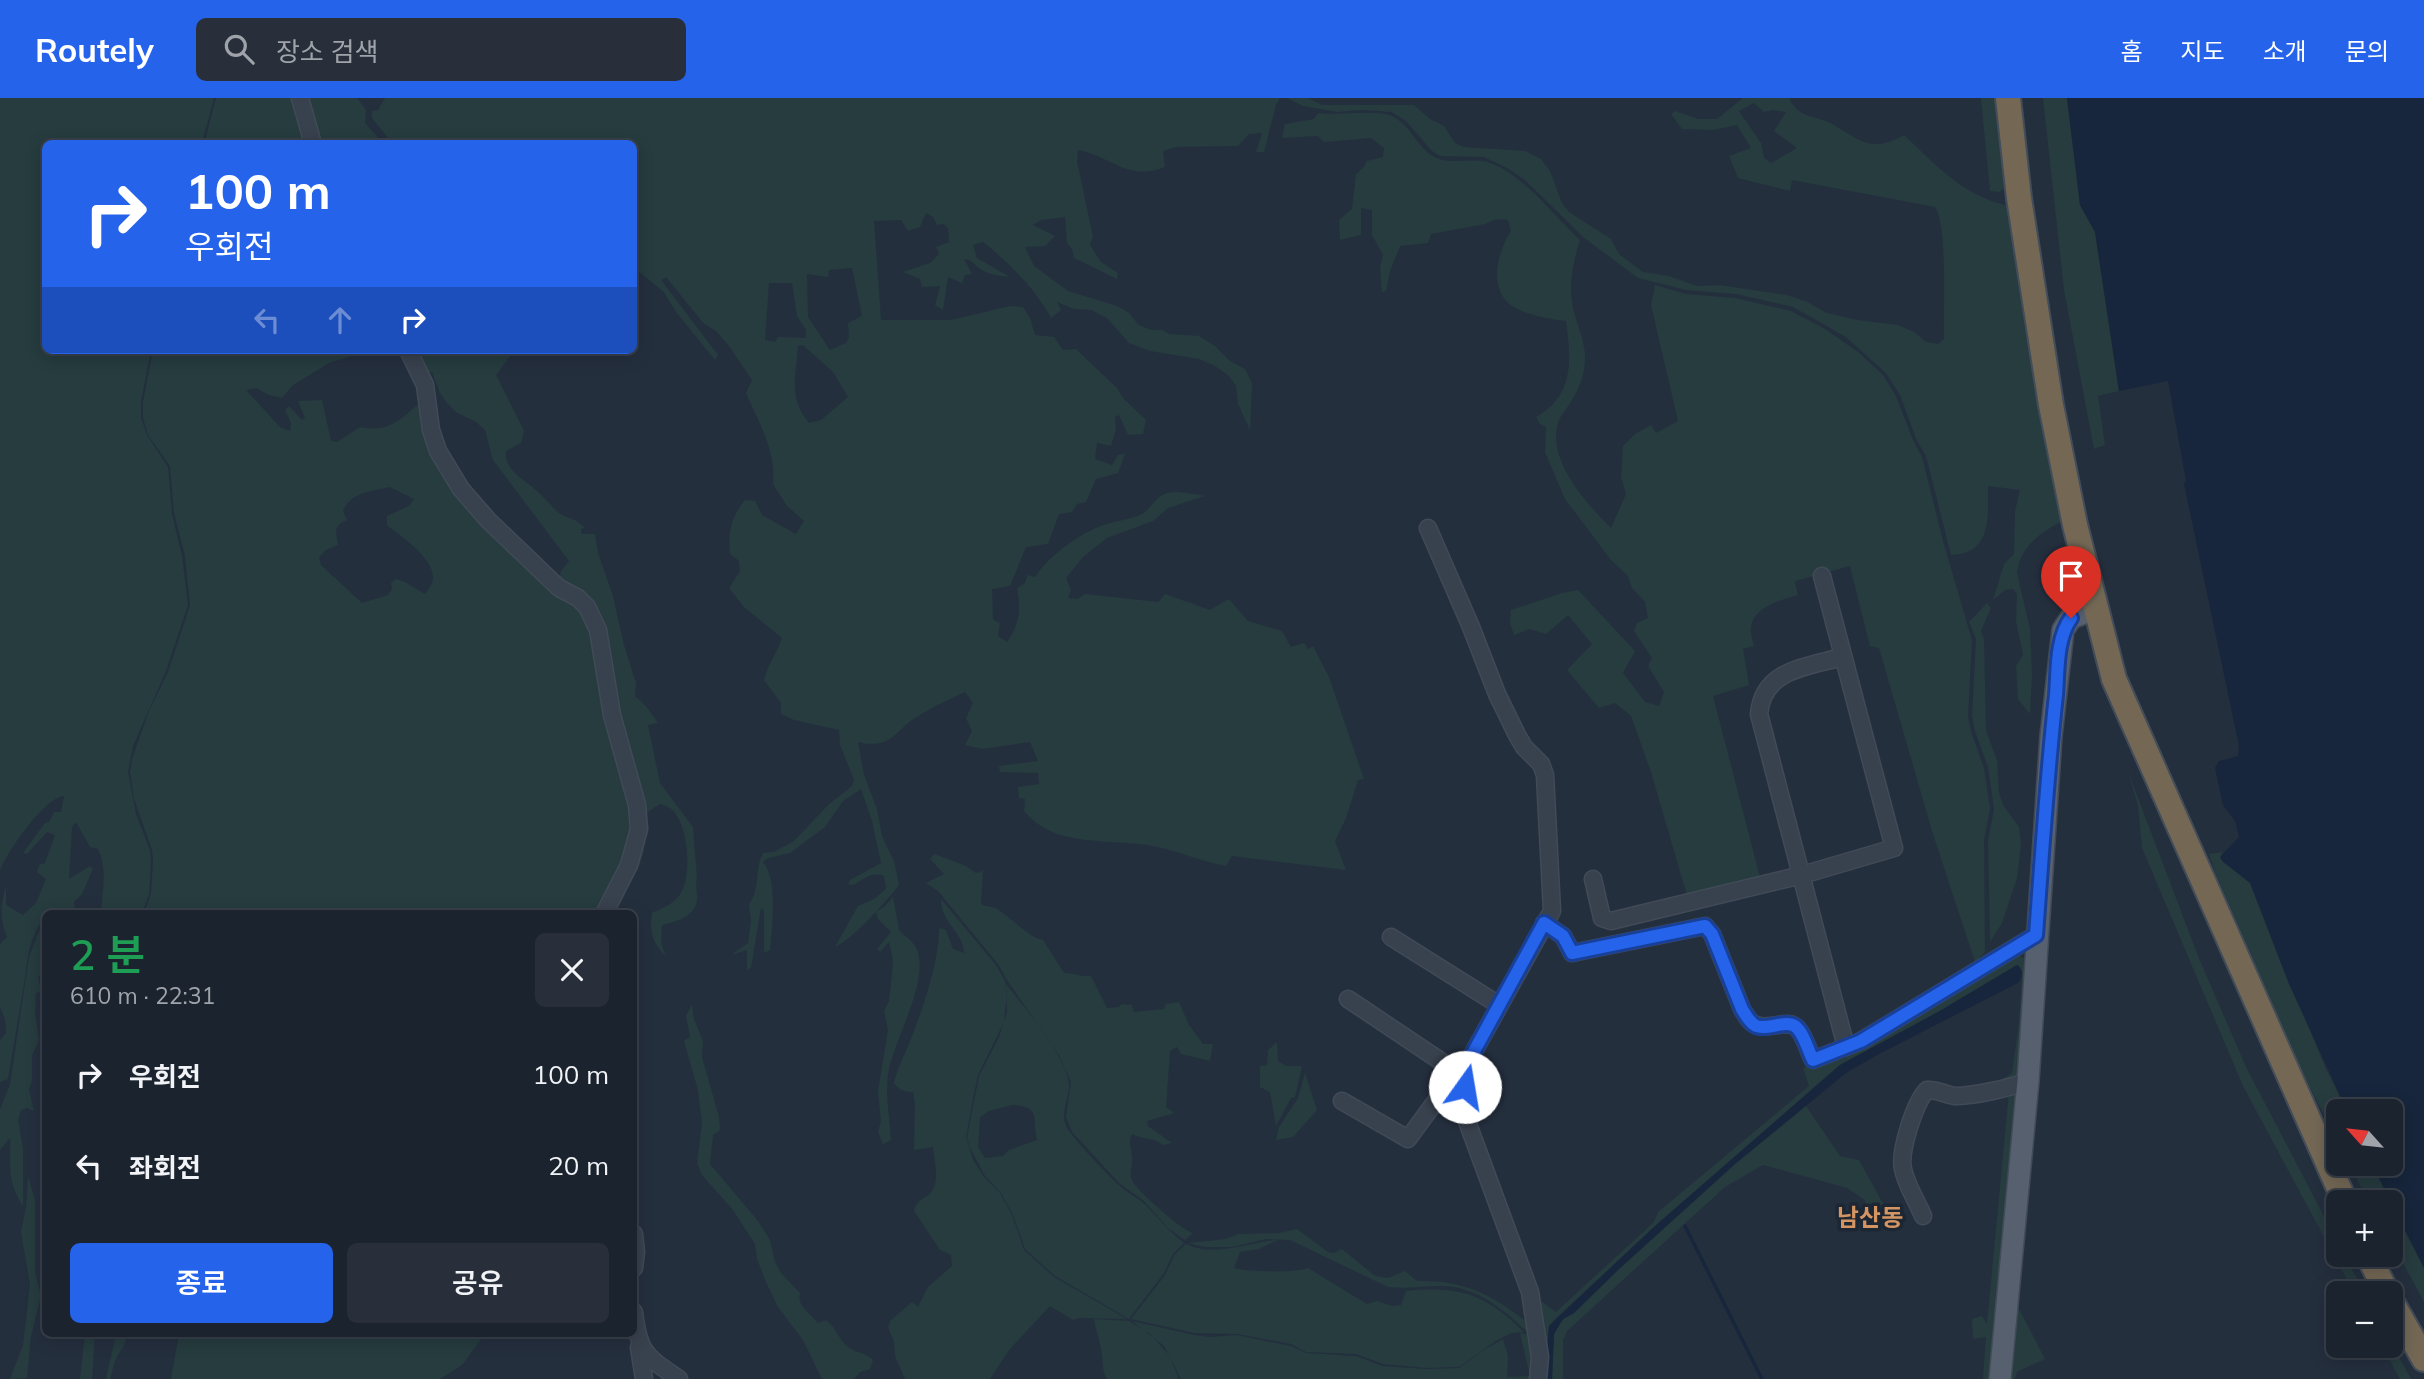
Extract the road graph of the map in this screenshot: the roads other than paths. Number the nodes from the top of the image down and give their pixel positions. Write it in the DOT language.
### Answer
graph roads {
  1 [pos="300,98"];
  2 [pos="2008,98"];
  3 [pos="312,140"];
  4 [pos="410,354"];
  5 [pos="1428,528"];
  6 [pos="1822,576"];
  7 [pos="2095,609"];
  8 [pos="1842,657"];
  9 [pos="1802,875"];
  10 [pos="1593,879"];
  11 [pos="606,910"];
  12 [pos="1544,923"];
  13 [pos="2036,935"];
  14 [pos="1391,937"];
  15 [pos="1348,999"];
  16 [pos="1499,1005"];
  17 [pos="1846,1047"];
  18 [pos="1462,1072"];
  19 [pos="2028,1081"];
  20 [pos="1342,1101"];
  21 [pos="2339,1190"];
  22 [pos="1923,1216"];
  23 [pos="2403,1322"];
  24 [pos="637,1330"];
  25 [pos="639,1342"];
  26 [pos="2424,1359"];
  27 [pos="644,1379"];
  28 [pos="679,1379"];
  29 [pos="1538,1379"];
  30 [pos="2000,1379"];
  1 -- 3 [label="street"];
  2 -- 7 [label="highway"];
  4 -- 11 [label="street"];
  5 -- 12 [label="street"];
  6 -- 8 [label="street"];
  7 -- 13 [label="main road"];
  7 -- 21 [label="highway"];
  8 -- 9 [label="street"];
  8 -- 9 [label="street"];
  9 -- 10 [label="street"];
  9 -- 17 [label="street"];
  12 -- 16 [label="street"];
  12 -- 17 [label="street"];
  13 -- 17 [label="street"];
  13 -- 19 [label="main road"];
  14 -- 16 [label="street"];
  15 -- 18 [label="street"];
  16 -- 18 [label="street"];
  18 -- 20 [label="street"];
  18 -- 29 [label="street"];
  19 -- 22 [label="street"];
  19 -- 30 [label="main road"];
  23 -- 26 [label="highway"];
  24 -- 25 [label="street"];
  25 -- 27 [label="street"];
  25 -- 28 [label="street"];
}
